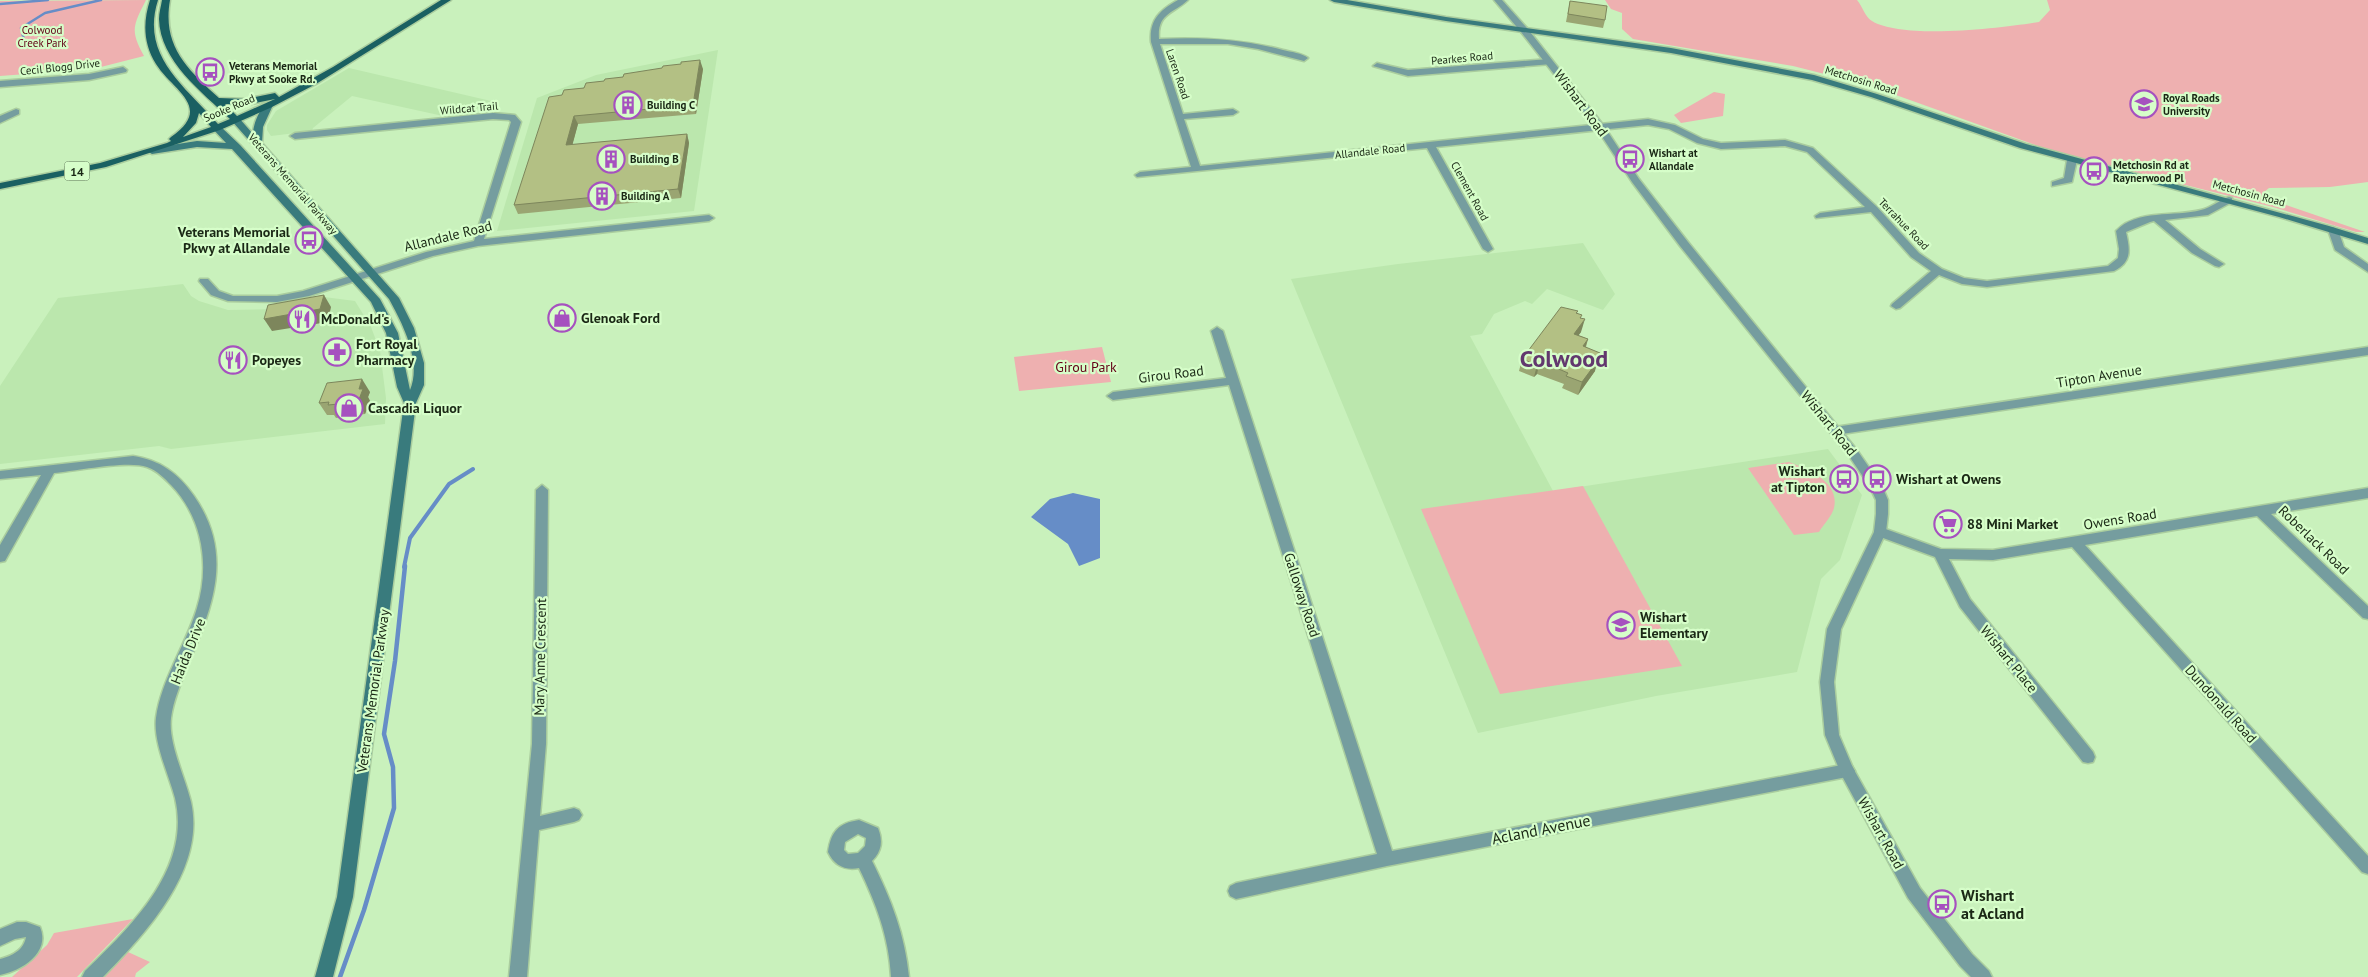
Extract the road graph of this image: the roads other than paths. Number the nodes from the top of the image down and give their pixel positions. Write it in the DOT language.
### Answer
graph roads {
  1 [pos="154,0"];
  2 [pos="166,0"];
  3 [pos="447,0"];
  4 [pos="1184,0"];
  5 [pos="1334,0"];
  6 [pos="1498,0"];
  7 [pos="1524,30"];
  8 [pos="1155,42"];
  9 [pos="1304,58"];
  10 [pos="1549,62"];
  11 [pos="1377,66"];
  12 [pos="123,70"];
  13 [pos="0,84"];
  14 [pos="296,90"];
  15 [pos="193,101"];
  16 [pos="218,101"];
  17 [pos="269,105"];
  18 [pos="16,112"];
  19 [pos="1233,112"];
  20 [pos="1180,117"];
  21 [pos="0,120"];
  22 [pos="236,120"];
  23 [pos="217,128"];
  24 [pos="1601,128"];
  25 [pos="296,136"];
  26 [pos="258,142"];
  27 [pos="1430,145"];
  28 [pos="237,147"];
  29 [pos="152,152"];
  30 [pos="2072,160"];
  31 [pos="1196,169"];
  32 [pos="1140,174"];
  33 [pos="2055,184"];
  34 [pos="1,187"];
  35 [pos="2228,200"];
  36 [pos="1873,209"];
  37 [pos="1820,216"];
  38 [pos="709,218"];
  39 [pos="2156,218"];
  40 [pos="2333,230"];
  41 [pos="2368,241"];
  42 [pos="478,243"];
  43 [pos="1488,249"];
  44 [pos="2219,264"];
  45 [pos="2368,269"];
  46 [pos="372,272"];
  47 [pos="1938,272"];
  48 [pos="356,278"];
  49 [pos="204,281"];
  50 [pos="1896,306"];
  51 [pos="1217,331"];
  52 [pos="2368,351"];
  53 [pos="1233,381"];
  54 [pos="1113,396"];
  55 [pos="410,403"];
  56 [pos="1835,431"];
  57 [pos="50,469"];
  58 [pos="0,476"];
  59 [pos="542,490"];
  60 [pos="2368,494"];
  61 [pos="2260,511"];
  62 [pos="1880,532"];
  63 [pos="2074,542"];
  64 [pos="1940,554"];
  65 [pos="0,557"];
  66 [pos="2368,614"];
  67 [pos="2088,757"];
  68 [pos="1847,771"];
  69 [pos="574,815"];
  70 [pos="532,825"];
  71 [pos="863,859"];
  72 [pos="1387,859"];
  73 [pos="2368,867"];
  74 [pos="1236,891"];
  75 [pos="0,938"];
  76 [pos="1,968"];
  77 [pos="91,977"];
  78 [pos="324,977"];
  79 [pos="518,977"];
  80 [pos="900,977"];
  81 [pos="1983,977"];
  1 -- 15 [label="main road, Veterans Memorial Parkway"];
  2 -- 16 [label="main road, Veterans Memorial Parkway"];
  3 -- 14 [label="main road, Sooke Road"];
  4 -- 8 [label="street, Laren Road"];
  5 -- 7 [label="main road, Metchosin Road"];
  6 -- 7 [label="street, Wishart Road"];
  7 -- 10 [label="street, Wishart Road"];
  7 -- 30 [label="main road, Metchosin Road"];
  8 -- 9 [label="street"];
  8 -- 20 [label="street, Laren Road"];
  10 -- 11 [label="street, Pearkes Road"];
  10 -- 24 [label="street, Wishart Road"];
  12 -- 13 [label="street, Cecil Blogg Drive"];
  14 -- 16 [label="main road"];
  14 -- 17 [label="main road, Sooke Road"];
  15 -- 23 [label="main road, Veterans Memorial Parkway"];
  15 -- 29 [label="main road"];
  16 -- 22 [label="main road, Veterans Memorial Parkway"];
  17 -- 22 [label="main road, Sooke Road"];
  17 -- 26 [label="main road"];
  18 -- 21 [label="street"];
  19 -- 20 [label="street"];
  20 -- 31 [label="street, Laren Road"];
  22 -- 23 [label="main road, Sooke Road"];
  22 -- 26 [label="main road, Veterans Memorial Parkway"];
  23 -- 28 [label="main road, Veterans Memorial Parkway"];
  23 -- 29 [label="main road, Sooke Road / 14"];
  24 -- 27 [label="street, Allandale Road"];
  24 -- 36 [label="street, Terrahue Road"];
  24 -- 56 [label="street, Wishart Road"];
  25 -- 42 [label="street, Wildcat Trail"];
  26 -- 46 [label="main road, Veterans Memorial Parkway"];
  27 -- 31 [label="street, Allandale Road"];
  27 -- 43 [label="street, Clement Road"];
  28 -- 29 [label="main road"];
  28 -- 48 [label="main road, Veterans Memorial Parkway"];
  29 -- 34 [label="main road, Sooke Road / 14"];
  30 -- 33 [label="street"];
  30 -- 35 [label="main road, Metchosin Road"];
  31 -- 32 [label="street, Allandale Road"];
  35 -- 39 [label="street, Terrahue Road"];
  35 -- 40 [label="main road, Metchosin Road"];
  36 -- 37 [label="street"];
  36 -- 47 [label="street, Terrahue Road"];
  38 -- 42 [label="street, Allandale Road"];
  39 -- 44 [label="street"];
  39 -- 47 [label="street, Terrahue Road"];
  40 -- 41 [label="main road, Metchosin Road"];
  40 -- 45 [label="street"];
  42 -- 46 [label="street, Allandale Road"];
  46 -- 48 [label="street, Allandale Road"];
  46 -- 55 [label="main road, Veterans Memorial Parkway"];
  47 -- 50 [label="street"];
  48 -- 49 [label="street, Allandale Road"];
  48 -- 55 [label="main road, Veterans Memorial Parkway"];
  51 -- 53 [label="street, Galloway Road"];
  52 -- 56 [label="street, Tipton Avenue"];
  53 -- 54 [label="street, Girou Road"];
  53 -- 72 [label="street, Galloway Road"];
  55 -- 78 [label="main road, Veterans Memorial Parkway"];
  56 -- 62 [label="street, Wishart Road"];
  57 -- 58 [label="street, Haida Drive"];
  57 -- 65 [label="street"];
  57 -- 77 [label="street, Haida Drive"];
  59 -- 70 [label="street, Mary Anne Crescent"];
  60 -- 61 [label="street, Owens Road"];
  61 -- 63 [label="street, Owens Road"];
  61 -- 66 [label="street, Roberlack Road"];
  62 -- 64 [label="street, Owens Road"];
  62 -- 68 [label="street, Wishart Road"];
  63 -- 64 [label="street, Owens Road"];
  63 -- 73 [label="street, Dundonald Road"];
  64 -- 67 [label="street, Wishart Place"];
  68 -- 72 [label="street, Acland Avenue"];
  68 -- 81 [label="street, Wishart Road"];
  69 -- 70 [label="street"];
  70 -- 79 [label="street, Mary Anne Crescent"];
  71 -- 80 [label="street"];
  72 -- 74 [label="street, Acland Avenue"];
  75 -- 76 [label="street"];
}
